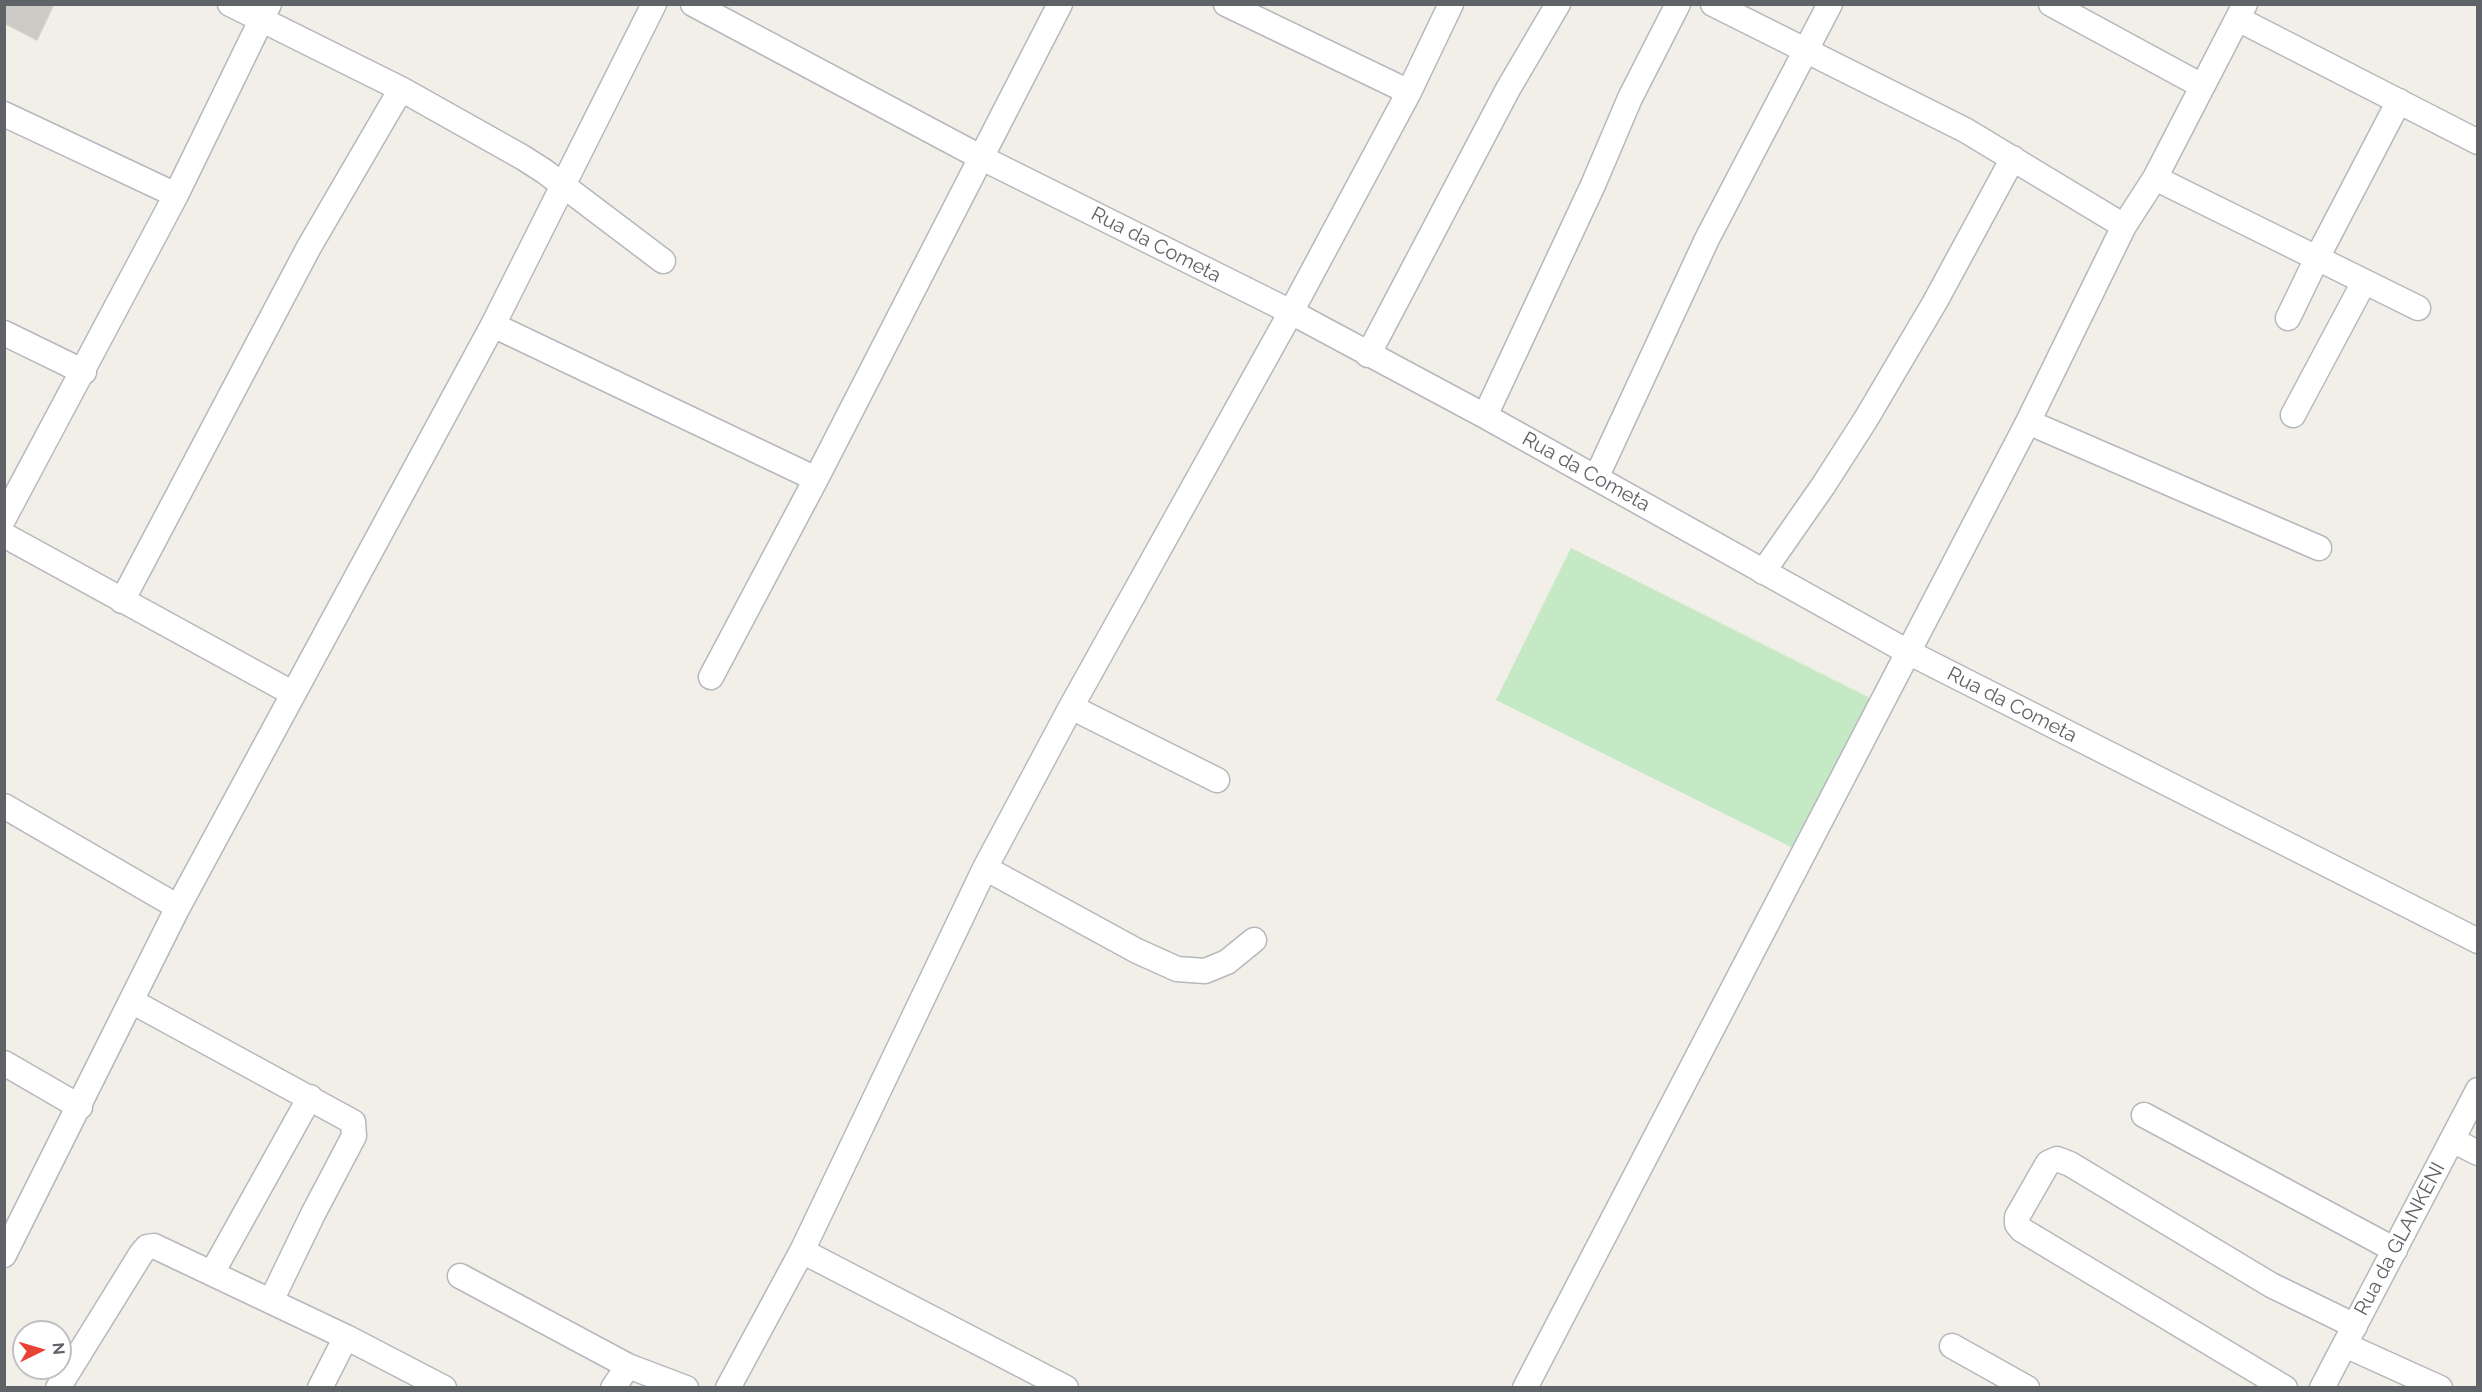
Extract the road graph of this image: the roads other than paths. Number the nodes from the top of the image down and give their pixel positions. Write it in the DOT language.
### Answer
graph roads {
  1 [pos="230,4"];
  2 [pos="654,4"];
  3 [pos="693,4"];
  4 [pos="1060,4"];
  5 [pos="1226,4"];
  6 [pos="1451,4"];
  7 [pos="1558,4"];
  8 [pos="1677,4"];
  9 [pos="1713,4"];
  10 [pos="1830,4"];
  11 [pos="2051,4"];
  12 [pos="2241,12"];
  13 [pos="265,13"];
  14 [pos="1806,50"];
  15 [pos="2202,86"];
  16 [pos="401,89"];
  17 [pos="1409,92"];
  18 [pos="2399,101"];
  19 [pos="4,114"];
  20 [pos="2478,142"];
  21 [pos="982,158"];
  22 [pos="2013,158"];
  23 [pos="2155,178"];
  24 [pos="563,186"];
  25 [pos="176,195"];
  26 [pos="2124,226"];
  27 [pos="2317,258"];
  28 [pos="663,261"];
  29 [pos="2364,282"];
  30 [pos="2418,308"];
  31 [pos="1291,312"];
  32 [pos="2288,318"];
  33 [pos="493,325"];
  34 [pos="4,333"];
  35 [pos="1368,355"];
  36 [pos="84,372"];
  37 [pos="2293,415"];
  38 [pos="1485,416"];
  39 [pos="2028,422"];
  40 [pos="1596,477"];
  41 [pos="816,479"];
  42 [pos="4,518"];
  43 [pos="4,535"];
  44 [pos="2319,548"];
  45 [pos="1763,572"];
  46 [pos="122,601"];
  47 [pos="1908,652"];
  48 [pos="711,677"];
  49 [pos="292,693"];
  50 [pos="1071,707"];
  51 [pos="1217,780"];
  52 [pos="4,806"];
  53 [pos="985,868"];
  54 [pos="178,908"];
  55 [pos="1254,940"];
  56 [pos="2478,941"];
  57 [pos="133,1002"];
  58 [pos="4,1063"];
  59 [pos="2478,1090"];
  60 [pos="310,1097"];
  61 [pos="80,1107"];
  62 [pos="2144,1115"];
  63 [pos="2452,1140"];
  64 [pos="2478,1153"];
  65 [pos="6,1247"];
  66 [pos="2395,1250"];
  67 [pos="802,1251"];
  68 [pos="212,1273"];
  69 [pos="460,1276"];
  70 [pos="271,1301"];
  71 [pos="2350,1336"];
  72 [pos="346,1337"];
  73 [pos="1952,1346"];
  74 [pos="628,1366"];
  75 [pos="58,1388"];
  76 [pos="320,1388"];
  77 [pos="444,1388"];
  78 [pos="613,1388"];
  79 [pos="686,1388"];
  80 [pos="728,1388"];
  81 [pos="1066,1388"];
  82 [pos="1525,1388"];
  83 [pos="2027,1388"];
  84 [pos="2285,1388"];
  85 [pos="2322,1388"];
  86 [pos="2440,1388"];
  1 -- 13 [label="street"];
  2 -- 24 [label="street"];
  3 -- 21 [label="street, Rua da Cometa"];
  4 -- 21 [label="street"];
  5 -- 17 [label="street"];
  6 -- 17 [label="street"];
  7 -- 35 [label="street"];
  8 -- 38 [label="street"];
  9 -- 14 [label="street"];
  10 -- 14 [label="street"];
  11 -- 15 [label="street"];
  12 -- 15 [label="street"];
  12 -- 18 [label="street"];
  13 -- 16 [label="street"];
  13 -- 25 [label="street"];
  14 -- 22 [label="street"];
  14 -- 40 [label="street"];
  15 -- 23 [label="street"];
  16 -- 24 [label="street"];
  16 -- 46 [label="street"];
  17 -- 31 [label="street"];
  18 -- 20 [label="street"];
  18 -- 27 [label="street"];
  19 -- 25 [label="street"];
  21 -- 31 [label="street, Rua da Cometa"];
  21 -- 41 [label="street"];
  22 -- 26 [label="street"];
  22 -- 45 [label="street"];
  23 -- 26 [label="street"];
  23 -- 27 [label="street"];
  24 -- 28 [label="street"];
  24 -- 33 [label="street"];
  25 -- 36 [label="street"];
  26 -- 39 [label="street"];
  27 -- 29 [label="street"];
  27 -- 32 [label="street"];
  29 -- 30 [label="street"];
  29 -- 37 [label="street"];
  31 -- 35 [label="street, Rua da Cometa"];
  31 -- 50 [label="street"];
  33 -- 41 [label="street"];
  33 -- 49 [label="street"];
  34 -- 36 [label="street"];
  35 -- 38 [label="street, Rua da Cometa"];
  36 -- 42 [label="street"];
  38 -- 40 [label="street, Rua da Cometa"];
  39 -- 44 [label="street"];
  39 -- 47 [label="street"];
  40 -- 45 [label="street, Rua da Cometa"];
  41 -- 48 [label="street"];
  43 -- 46 [label="street"];
  45 -- 47 [label="street, Rua da Cometa"];
  46 -- 49 [label="street"];
  47 -- 56 [label="street, Rua da Cometa"];
  47 -- 82 [label="street"];
  49 -- 54 [label="street"];
  50 -- 51 [label="street"];
  50 -- 53 [label="street"];
  52 -- 54 [label="street"];
  53 -- 55 [label="street"];
  53 -- 67 [label="street"];
  54 -- 57 [label="street"];
  57 -- 60 [label="street"];
  57 -- 61 [label="street"];
  58 -- 61 [label="street"];
  59 -- 63 [label="street, Rua da GLANKENI"];
  60 -- 68 [label="street"];
  60 -- 70 [label="street"];
  61 -- 65 [label="street"];
  62 -- 66 [label="street"];
  63 -- 64 [label="street"];
  63 -- 66 [label="street, Rua da GLANKENI"];
  66 -- 71 [label="street, Rua da GLANKENI"];
  67 -- 80 [label="street"];
  67 -- 81 [label="street"];
  68 -- 70 [label="street"];
  68 -- 75 [label="street"];
  69 -- 74 [label="street"];
  70 -- 72 [label="street"];
  71 -- 84 [label="street"];
  71 -- 85 [label="street, Rua da GLANKENI"];
  71 -- 86 [label="street"];
  72 -- 76 [label="street"];
  72 -- 77 [label="street"];
  73 -- 83 [label="street"];
  74 -- 78 [label="street"];
  74 -- 79 [label="street"];
}
